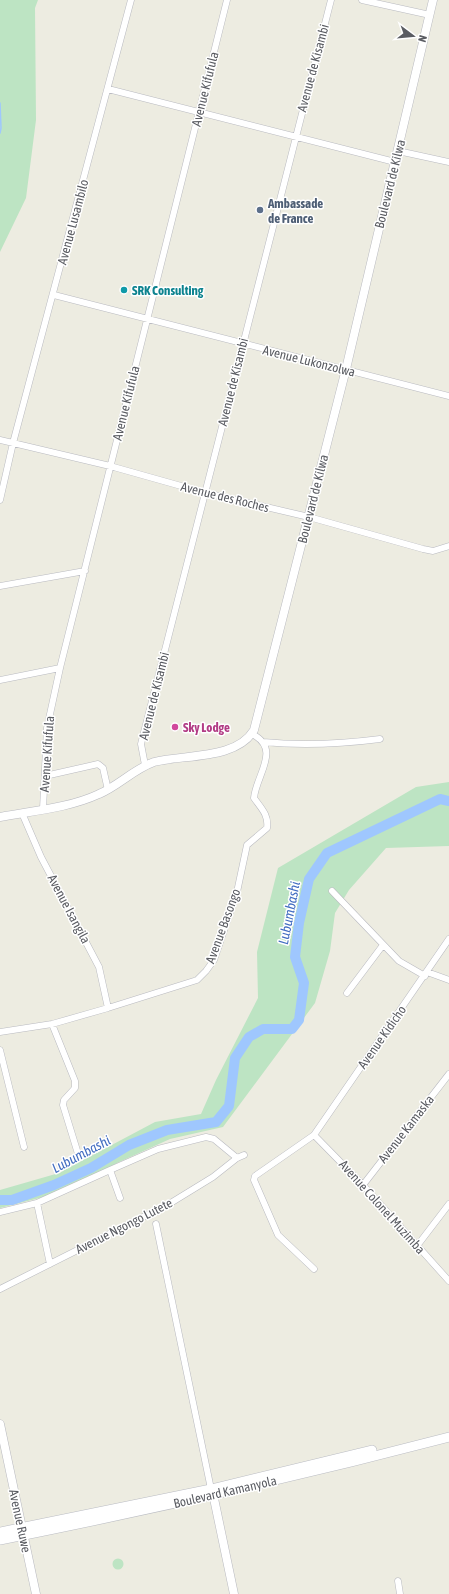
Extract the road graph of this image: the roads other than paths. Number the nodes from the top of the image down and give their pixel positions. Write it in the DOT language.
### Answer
graph roads {
  1 [pos="131,0"];
  2 [pos="227,0"];
  3 [pos="331,0"];
  4 [pos="362,0"];
  5 [pos="433,0"];
  6 [pos="430,15"];
  7 [pos="108,89"];
  8 [pos="199,113"];
  9 [pos="296,138"];
  10 [pos="398,151"];
  11 [pos="395,162"];
  12 [pos="449,162"];
  13 [pos="54,295"];
  14 [pos="147,320"];
  15 [pos="242,344"];
  16 [pos="346,369"];
  17 [pos="449,396"];
  18 [pos="0,440"];
  19 [pos="13,443"];
  20 [pos="110,466"];
  21 [pos="206,493"];
  22 [pos="0,500"];
  23 [pos="309,518"];
  24 [pos="449,546"];
  25 [pos="85,570"];
  26 [pos="0,586"];
  27 [pos="60,668"];
  28 [pos="0,680"];
  29 [pos="252,734"];
  30 [pos="380,740"];
  31 [pos="263,742"];
  32 [pos="145,765"];
  33 [pos="45,776"];
  34 [pos="108,790"];
  35 [pos="43,809"];
  36 [pos="22,813"];
  37 [pos="0,817"];
  38 [pos="332,891"];
  39 [pos="449,939"];
  40 [pos="382,944"];
  41 [pos="426,974"];
  42 [pos="449,980"];
  43 [pos="347,993"];
  44 [pos="108,1008"];
  45 [pos="52,1024"];
  46 [pos="0,1032"];
  47 [pos="0,1050"];
  48 [pos="449,1074"];
  49 [pos="314,1135"];
  50 [pos="24,1147"];
  51 [pos="244,1155"];
  52 [pos="79,1157"];
  53 [pos="237,1158"];
  54 [pos="110,1170"];
  55 [pos="363,1185"];
  56 [pos="120,1198"];
  57 [pos="37,1203"];
  58 [pos="449,1204"];
  59 [pos="0,1212"];
  60 [pos="156,1224"];
  61 [pos="417,1246"];
  62 [pos="50,1264"];
  63 [pos="314,1269"];
  64 [pos="449,1281"];
  65 [pos="0,1289"];
  66 [pos="0,1424"];
  67 [pos="449,1431"];
  68 [pos="449,1437"];
  69 [pos="321,1467"];
  70 [pos="212,1492"];
  71 [pos="0,1532"];
  72 [pos="22,1532"];
  73 [pos="0,1540"];
  74 [pos="398,1581"];
  75 [pos="36,1594"];
  76 [pos="234,1594"];
  77 [pos="400,1594"];
  1 -- 7 [label="street, Avenue Lusambilo"];
  2 -- 8 [label="street, Avenue Kifufula"];
  3 -- 9 [label="street, Avenue de Kisambi"];
  4 -- 6 [label="street"];
  5 -- 6 [label="street, Boulevard de Kilwa"];
  6 -- 10 [label="street, Boulevard de Kilwa"];
  7 -- 8 [label="street"];
  7 -- 13 [label="street, Avenue Lusambilo"];
  8 -- 9 [label="street"];
  8 -- 14 [label="street, Avenue Kifufula"];
  9 -- 11 [label="street"];
  9 -- 15 [label="street, Avenue de Kisambi"];
  10 -- 11 [label="street, Boulevard de Kilwa"];
  10 -- 12 [label="street"];
  11 -- 16 [label="street, Boulevard de Kilwa"];
  13 -- 14 [label="street, Avenue Lukonzolwa"];
  13 -- 19 [label="street, Avenue Lusambilo"];
  14 -- 15 [label="street, Avenue Lukonzolwa"];
  14 -- 20 [label="street, Avenue Kifufula"];
  15 -- 16 [label="street, Avenue Lukonzolwa"];
  15 -- 21 [label="street, Avenue de Kisambi"];
  16 -- 17 [label="street, Avenue Lukonzolwa"];
  16 -- 23 [label="street, Boulevard de Kilwa"];
  18 -- 19 [label="street, Avenue des Roches"];
  19 -- 20 [label="street, Avenue des Roches"];
  19 -- 22 [label="street, Avenue Lusambilo"];
  20 -- 21 [label="street, Avenue des Roches"];
  20 -- 25 [label="street, Avenue Kifufula"];
  21 -- 23 [label="street, Avenue des Roches"];
  21 -- 32 [label="street, Avenue de Kisambi"];
  23 -- 24 [label="street, Avenue des Roches"];
  23 -- 29 [label="street, Boulevard de Kilwa"];
  25 -- 26 [label="street"];
  25 -- 27 [label="street, Avenue Kifufula"];
  27 -- 28 [label="street"];
  27 -- 33 [label="street, Avenue Kifufula"];
  29 -- 31 [label="street"];
  29 -- 32 [label="street"];
  30 -- 31 [label="street"];
  31 -- 44 [label="street, Avenue Basongo"];
  32 -- 34 [label="street"];
  33 -- 34 [label="street"];
  33 -- 35 [label="street, Avenue Kifufula"];
  34 -- 35 [label="street"];
  35 -- 36 [label="street"];
  36 -- 37 [label="street"];
  36 -- 44 [label="street, Avenue Isangila"];
  38 -- 40 [label="street"];
  39 -- 41 [label="street, Avenue Kidicho"];
  40 -- 41 [label="street"];
  40 -- 43 [label="street"];
  41 -- 42 [label="street"];
  41 -- 49 [label="street, Avenue Kidicho"];
  44 -- 45 [label="street, Avenue Basongo"];
  45 -- 46 [label="street, Avenue Basongo"];
  45 -- 52 [label="street"];
  47 -- 50 [label="street"];
  48 -- 55 [label="street, Avenue Kamaska"];
  49 -- 55 [label="street, Avenue Colonel Muzimba"];
  49 -- 63 [label="street"];
  51 -- 53 [label="street, Avenue Ngongo Lutete"];
  53 -- 54 [label="street"];
  53 -- 62 [label="street, Avenue Ngongo Lutete"];
  54 -- 56 [label="street"];
  54 -- 57 [label="street"];
  55 -- 61 [label="street, Avenue Colonel Muzimba"];
  57 -- 59 [label="street"];
  57 -- 62 [label="street"];
  58 -- 61 [label="street"];
  60 -- 70 [label="street"];
  61 -- 64 [label="street, Avenue Colonel Muzimba"];
  62 -- 65 [label="street, Avenue Ngongo Lutete"];
  66 -- 72 [label="street, Avenue Ruwe"];
  67 -- 69 [label="main road, Boulevard Kamanyola"];
  68 -- 69 [label="main road, Boulevard Kamanyola"];
  69 -- 70 [label="main road, Boulevard Kamanyola"];
  70 -- 72 [label="main road, Boulevard Kamanyola"];
  70 -- 76 [label="street"];
  71 -- 72 [label="main road, Boulevard Kamanyola"];
  72 -- 73 [label="main road, Boulevard Kamanyola"];
  72 -- 75 [label="street, Avenue Ruwe"];
  74 -- 77 [label="street"];
}
